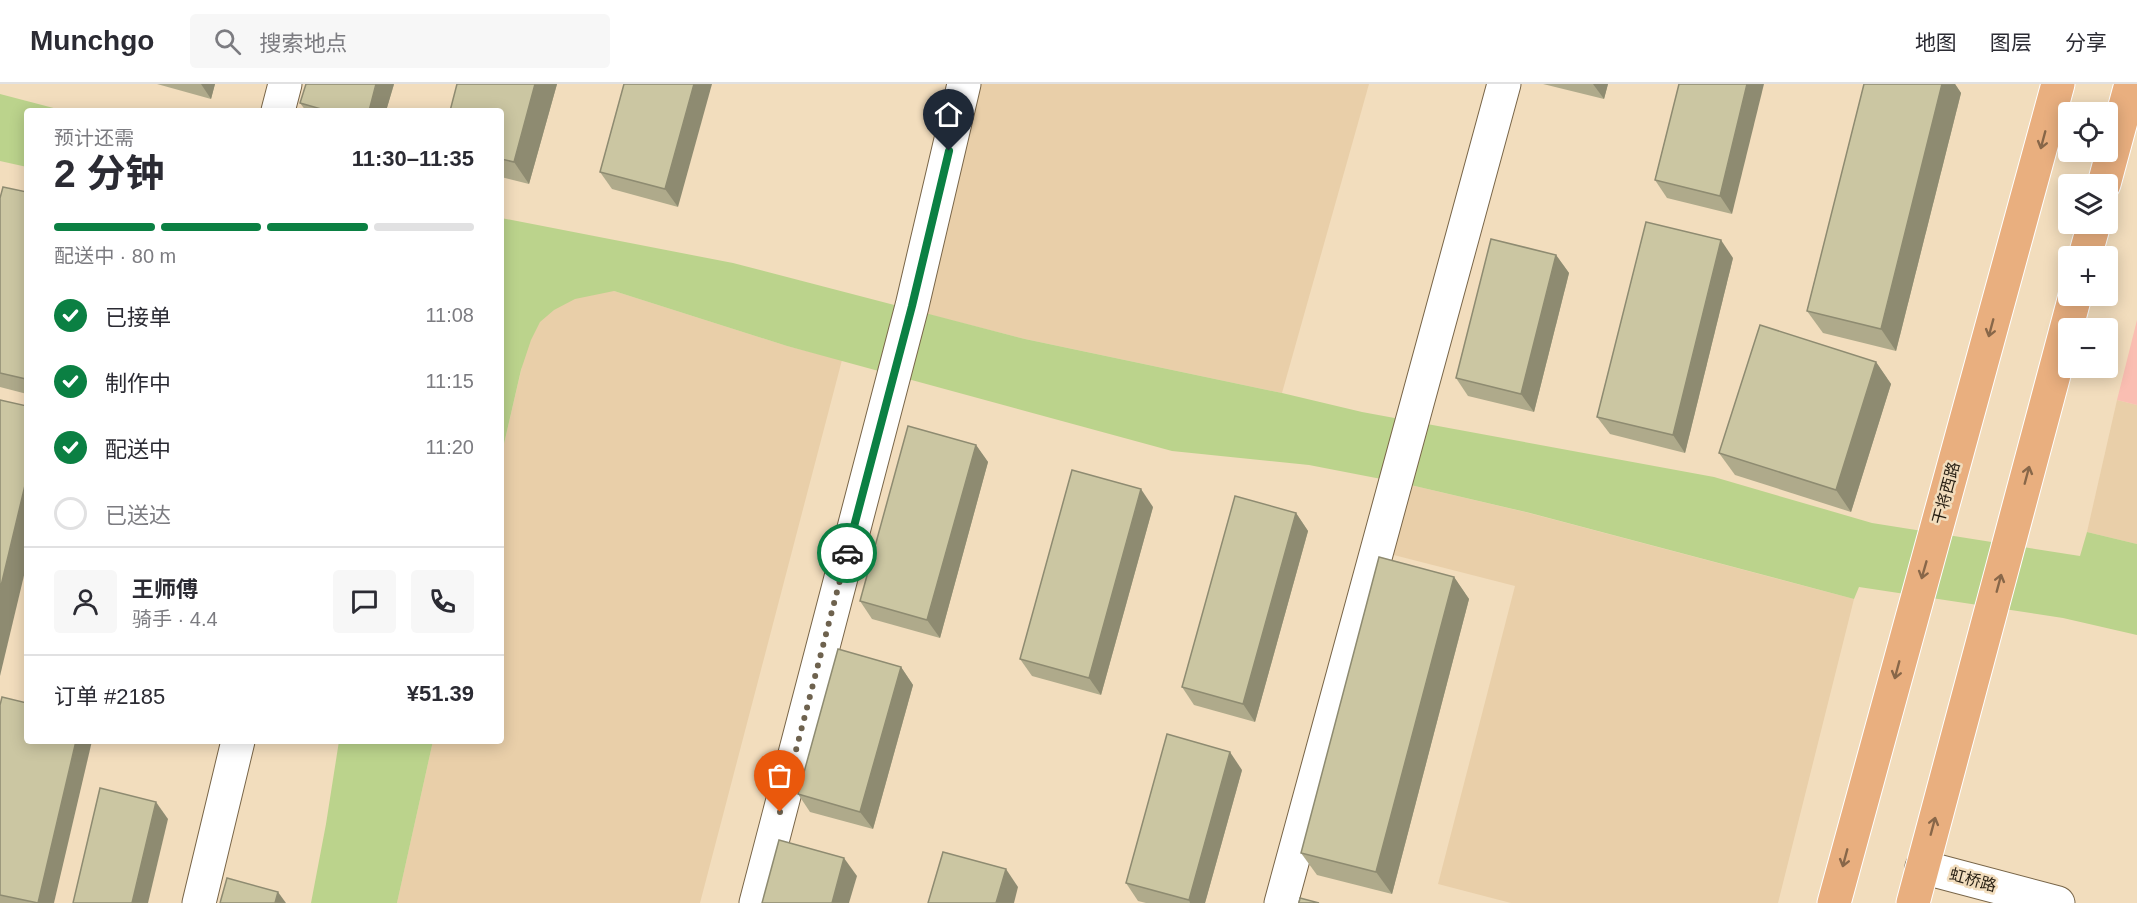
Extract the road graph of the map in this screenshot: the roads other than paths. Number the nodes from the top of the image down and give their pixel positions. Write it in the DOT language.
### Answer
graph roads {
  1 [pos="285,84"];
  2 [pos="964,84"];
  3 [pos="1504,84"];
  4 [pos="2058,84"];
  5 [pos="2131,84"];
  6 [pos="279,108"];
  7 [pos="2107,174"];
  8 [pos="2072,306"];
  9 [pos="237,744"];
  10 [pos="1922,867"];
  11 [pos="199,903"];
  12 [pos="756,903"];
  13 [pos="1281,903"];
  14 [pos="1834,903"];
  15 [pos="1913,903"];
  16 [pos="2058,903"];
  1 -- 6 [label="street"];
  2 -- 12 [label="street"];
  3 -- 13 [label="street"];
  4 -- 14 [label="main road, 干将西路, one-way"];
  5 -- 7 [label="main road"];
  10 -- 8 [label="main road, one-way"];
  9 -- 11 [label="street"];
  10 -- 15 [label="main road"];
  10 -- 16 [label="street, 虹桥路"];
}
